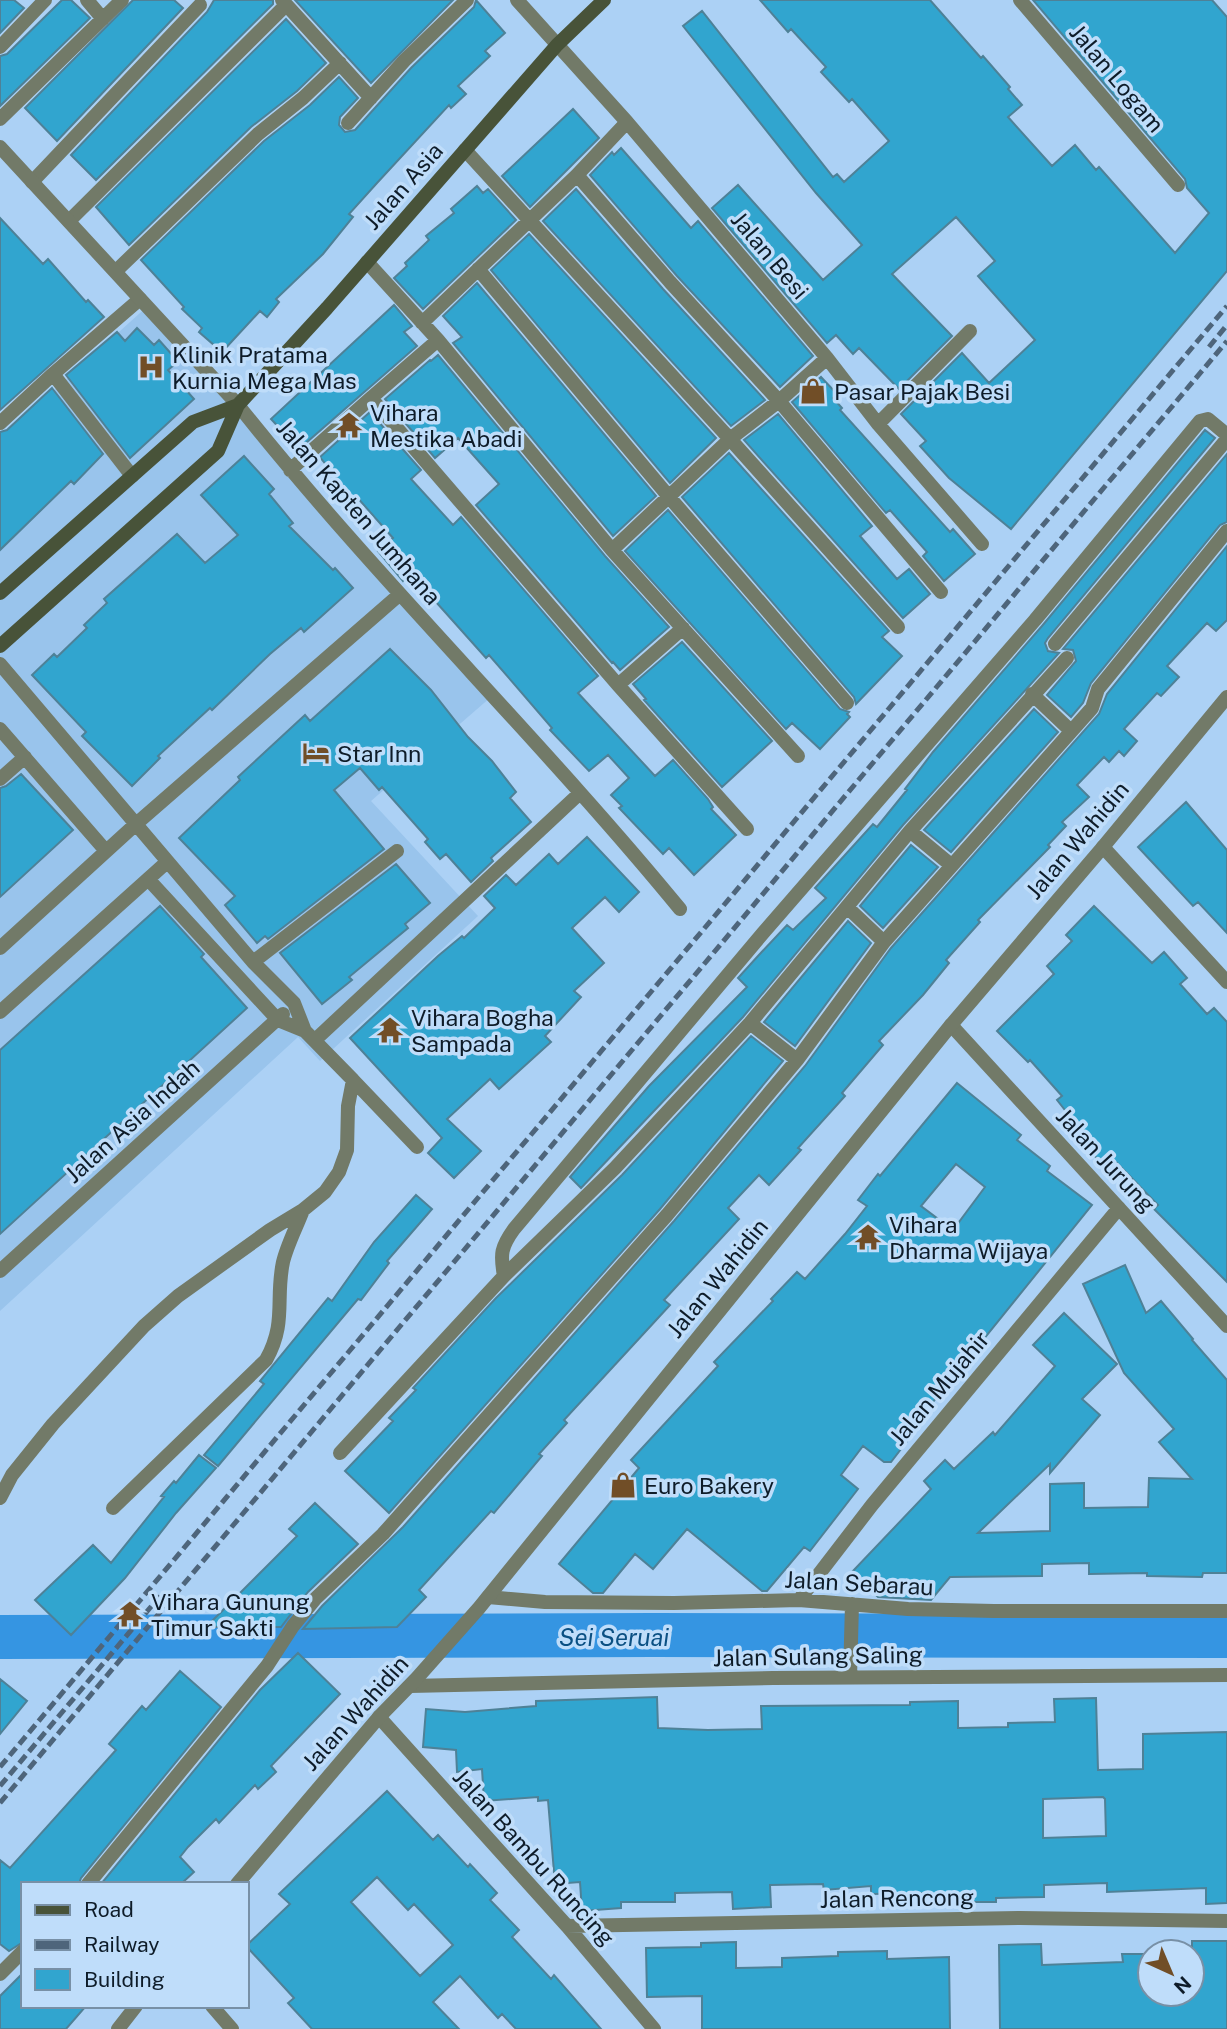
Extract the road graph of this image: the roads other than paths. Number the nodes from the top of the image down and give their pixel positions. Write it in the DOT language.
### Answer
graph roads {
  1 [pos="87,0"];
  2 [pos="122,0"];
  3 [pos="467,0"];
  4 [pos="517,0"];
  5 [pos="604,0"];
  6 [pos="1020,0"];
  7 [pos="38,2"];
  8 [pos="200,2"];
  9 [pos="284,2"];
  10 [pos="103,19"];
  11 [pos="557,45"];
  12 [pos="0,47"];
  13 [pos="340,63"];
  14 [pos="372,98"];
  15 [pos="0,119"];
  16 [pos="627,122"];
  17 [pos="348,123"];
  18 [pos="0,148"];
  19 [pos="465,150"];
  20 [pos="577,175"];
  21 [pos="32,182"];
  22 [pos="1178,185"];
  23 [pos="69,221"];
  24 [pos="530,221"];
  25 [pos="367,261"];
  26 [pos="478,269"];
  27 [pos="116,271"];
  28 [pos="140,299"];
  29 [pos="422,323"];
  30 [pos="970,331"];
  31 [pos="438,340"];
  32 [pos="827,358"];
  33 [pos="53,374"];
  34 [pos="371,398"];
  35 [pos="779,401"];
  36 [pos="238,405"];
  37 [pos="0,424"];
  38 [pos="878,425"];
  39 [pos="1227,437"];
  40 [pos="730,439"];
  41 [pos="290,470"];
  42 [pos="132,476"];
  43 [pos="670,498"];
  44 [pos="1227,531"];
  45 [pos="982,544"];
  46 [pos="612,550"];
  47 [pos="941,592"];
  48 [pos="0,593"];
  49 [pos="399,595"];
  50 [pos="898,627"];
  51 [pos="683,628"];
  52 [pos="1055,644"];
  53 [pos="0,646"];
  54 [pos="1067,658"];
  55 [pos="0,664"];
  56 [pos="618,685"];
  57 [pos="1032,694"];
  58 [pos="1227,697"];
  59 [pos="847,703"];
  60 [pos="0,729"];
  61 [pos="1071,731"];
  62 [pos="798,756"];
  63 [pos="25,757"];
  64 [pos="0,779"];
  65 [pos="580,793"];
  66 [pos="136,824"];
  67 [pos="747,829"];
  68 [pos="910,831"];
  69 [pos="1103,847"];
  70 [pos="106,851"];
  71 [pos="397,851"];
  72 [pos="167,862"];
  73 [pos="951,865"];
  74 [pos="148,879"];
  75 [pos="848,908"];
  76 [pos="680,909"];
  77 [pos="884,942"];
  78 [pos="0,948"];
  79 [pos="253,962"];
  80 [pos="1227,982"];
  81 [pos="294,1003"];
  82 [pos="0,1012"];
  83 [pos="278,1020"];
  84 [pos="750,1023"];
  85 [pos="950,1025"];
  86 [pos="310,1036"];
  87 [pos="797,1060"];
  88 [pos="353,1080"];
  89 [pos="417,1147"];
  90 [pos="1119,1208"];
  91 [pos="303,1210"];
  92 [pos="0,1271"];
  93 [pos="504,1276"];
  94 [pos="1227,1326"];
  95 [pos="340,1453"];
  96 [pos="0,1498"];
  97 [pos="113,1508"];
  98 [pos="799,1600"];
  99 [pos="483,1603"];
  100 [pos="852,1604"];
  101 [pos="1227,1611"];
  102 [pos="850,1673"];
  103 [pos="1227,1675"];
  104 [pos="414,1682"];
  105 [pos="379,1717"];
  106 [pos="90,1882"];
  107 [pos="239,1882"];
  108 [pos="1227,1921"];
  109 [pos="567,1926"];
  110 [pos="21,1953"];
  111 [pos="0,1975"];
  112 [pos="134,2008"];
  113 [pos="214,2008"];
  114 [pos="118,2029"];
  115 [pos="232,2029"];
  116 [pos="654,2029"];
  1 -- 10 [label="street"];
  2 -- 10 [label="street"];
  3 -- 14 [label="street"];
  4 -- 11 [label="street, Jalan Besi"];
  5 -- 11 [label="main road, Jalan Asia"];
  6 -- 22 [label="street, Jalan Logam"];
  7 -- 12 [label="street"];
  8 -- 21 [label="street"];
  9 -- 13 [label="street"];
  9 -- 23 [label="street"];
  10 -- 15 [label="street"];
  11 -- 16 [label="street, Jalan Besi"];
  11 -- 19 [label="main road, Jalan Asia"];
  13 -- 14 [label="street"];
  13 -- 27 [label="street"];
  14 -- 17 [label="street"];
  16 -- 20 [label="street"];
  16 -- 32 [label="street, Jalan Besi"];
  18 -- 21 [label="street, Jalan Kapten Jumhana"];
  19 -- 24 [label="street"];
  19 -- 25 [label="main road, Jalan Asia"];
  20 -- 24 [label="street"];
  20 -- 35 [label="street"];
  21 -- 23 [label="street, Jalan Kapten Jumhana"];
  23 -- 27 [label="street, Jalan Kapten Jumhana"];
  24 -- 26 [label="street"];
  24 -- 40 [label="street"];
  25 -- 29 [label="street"];
  25 -- 36 [label="main road, Jalan Asia"];
  26 -- 29 [label="street"];
  26 -- 43 [label="street"];
  27 -- 28 [label="street, Jalan Kapten Jumhana"];
  28 -- 33 [label="street"];
  28 -- 36 [label="street, Jalan Kapten Jumhana"];
  29 -- 31 [label="street"];
  30 -- 38 [label="street"];
  31 -- 34 [label="street"];
  31 -- 46 [label="street"];
  32 -- 35 [label="street"];
  32 -- 38 [label="street, Jalan Besi"];
  33 -- 37 [label="street"];
  33 -- 42 [label="street"];
  34 -- 41 [label="street"];
  34 -- 56 [label="street"];
  35 -- 40 [label="street"];
  35 -- 47 [label="street"];
  36 -- 41 [label="street, Jalan Kapten Jumhana"];
  36 -- 42 [label="main road, Jalan Asia"];
  36 -- 53 [label="main road, Jalan Asia"];
  38 -- 45 [label="street, Jalan Besi"];
  39 -- 52 [label="street"];
  39 -- 93 [label="street"];
  40 -- 43 [label="street"];
  40 -- 50 [label="street"];
  41 -- 49 [label="street, Jalan Kapten Jumhana"];
  42 -- 48 [label="main road, Jalan Asia"];
  43 -- 46 [label="street"];
  43 -- 59 [label="street"];
  44 -- 61 [label="street"];
  46 -- 51 [label="street"];
  49 -- 65 [label="street, Jalan Kapten Jumhana"];
  49 -- 66 [label="street"];
  51 -- 56 [label="street"];
  51 -- 62 [label="street"];
  54 -- 57 [label="street"];
  55 -- 66 [label="street"];
  56 -- 67 [label="street"];
  57 -- 61 [label="street"];
  57 -- 68 [label="street"];
  58 -- 69 [label="street, Jalan Wahidin"];
  60 -- 63 [label="street"];
  61 -- 73 [label="street"];
  63 -- 64 [label="street"];
  63 -- 70 [label="street"];
  65 -- 76 [label="street, Jalan Kapten Jumhana"];
  65 -- 86 [label="street"];
  66 -- 70 [label="street"];
  66 -- 72 [label="street"];
  68 -- 73 [label="street"];
  68 -- 75 [label="street"];
  69 -- 80 [label="street"];
  69 -- 85 [label="street, Jalan Wahidin"];
  70 -- 78 [label="street"];
  71 -- 79 [label="street"];
  72 -- 74 [label="street"];
  72 -- 79 [label="street"];
  73 -- 77 [label="street"];
  74 -- 82 [label="street"];
  74 -- 83 [label="street"];
  75 -- 77 [label="street"];
  75 -- 84 [label="street"];
  77 -- 87 [label="street"];
  79 -- 81 [label="street"];
  81 -- 83 [label="street, Jalan Asia Indah"];
  81 -- 86 [label="street"];
  83 -- 86 [label="street"];
  83 -- 92 [label="street, Jalan Asia Indah"];
  84 -- 87 [label="street"];
  84 -- 93 [label="street"];
  85 -- 90 [label="street, Jalan Jurung"];
  85 -- 99 [label="street, Jalan Wahidin"];
  86 -- 88 [label="street"];
  87 -- 106 [label="street"];
  88 -- 89 [label="street"];
  88 -- 91 [label="street"];
  90 -- 94 [label="street, Jalan Jurung"];
  90 -- 98 [label="street, Jalan Mujahir"];
  91 -- 96 [label="street"];
  91 -- 97 [label="street"];
  93 -- 95 [label="street"];
  98 -- 99 [label="street, Jalan Sebarau"];
  98 -- 100 [label="street, Jalan Sebarau"];
  99 -- 104 [label="street, Jalan Wahidin"];
  100 -- 101 [label="street, Jalan Sebarau"];
  100 -- 102 [label="street"];
  102 -- 103 [label="street, Jalan Sulang Saling"];
  102 -- 104 [label="street, Jalan Sulang Saling"];
  104 -- 105 [label="street, Jalan Wahidin"];
  105 -- 107 [label="street, Jalan Wahidin"];
  105 -- 109 [label="street, Jalan Bambu Runcing"];
  108 -- 109 [label="street, Jalan Rencong"];
  109 -- 116 [label="street, Jalan Bambu Runcing"];
  110 -- 111 [label="street"];
  112 -- 114 [label="street"];
  113 -- 115 [label="street"];
}
